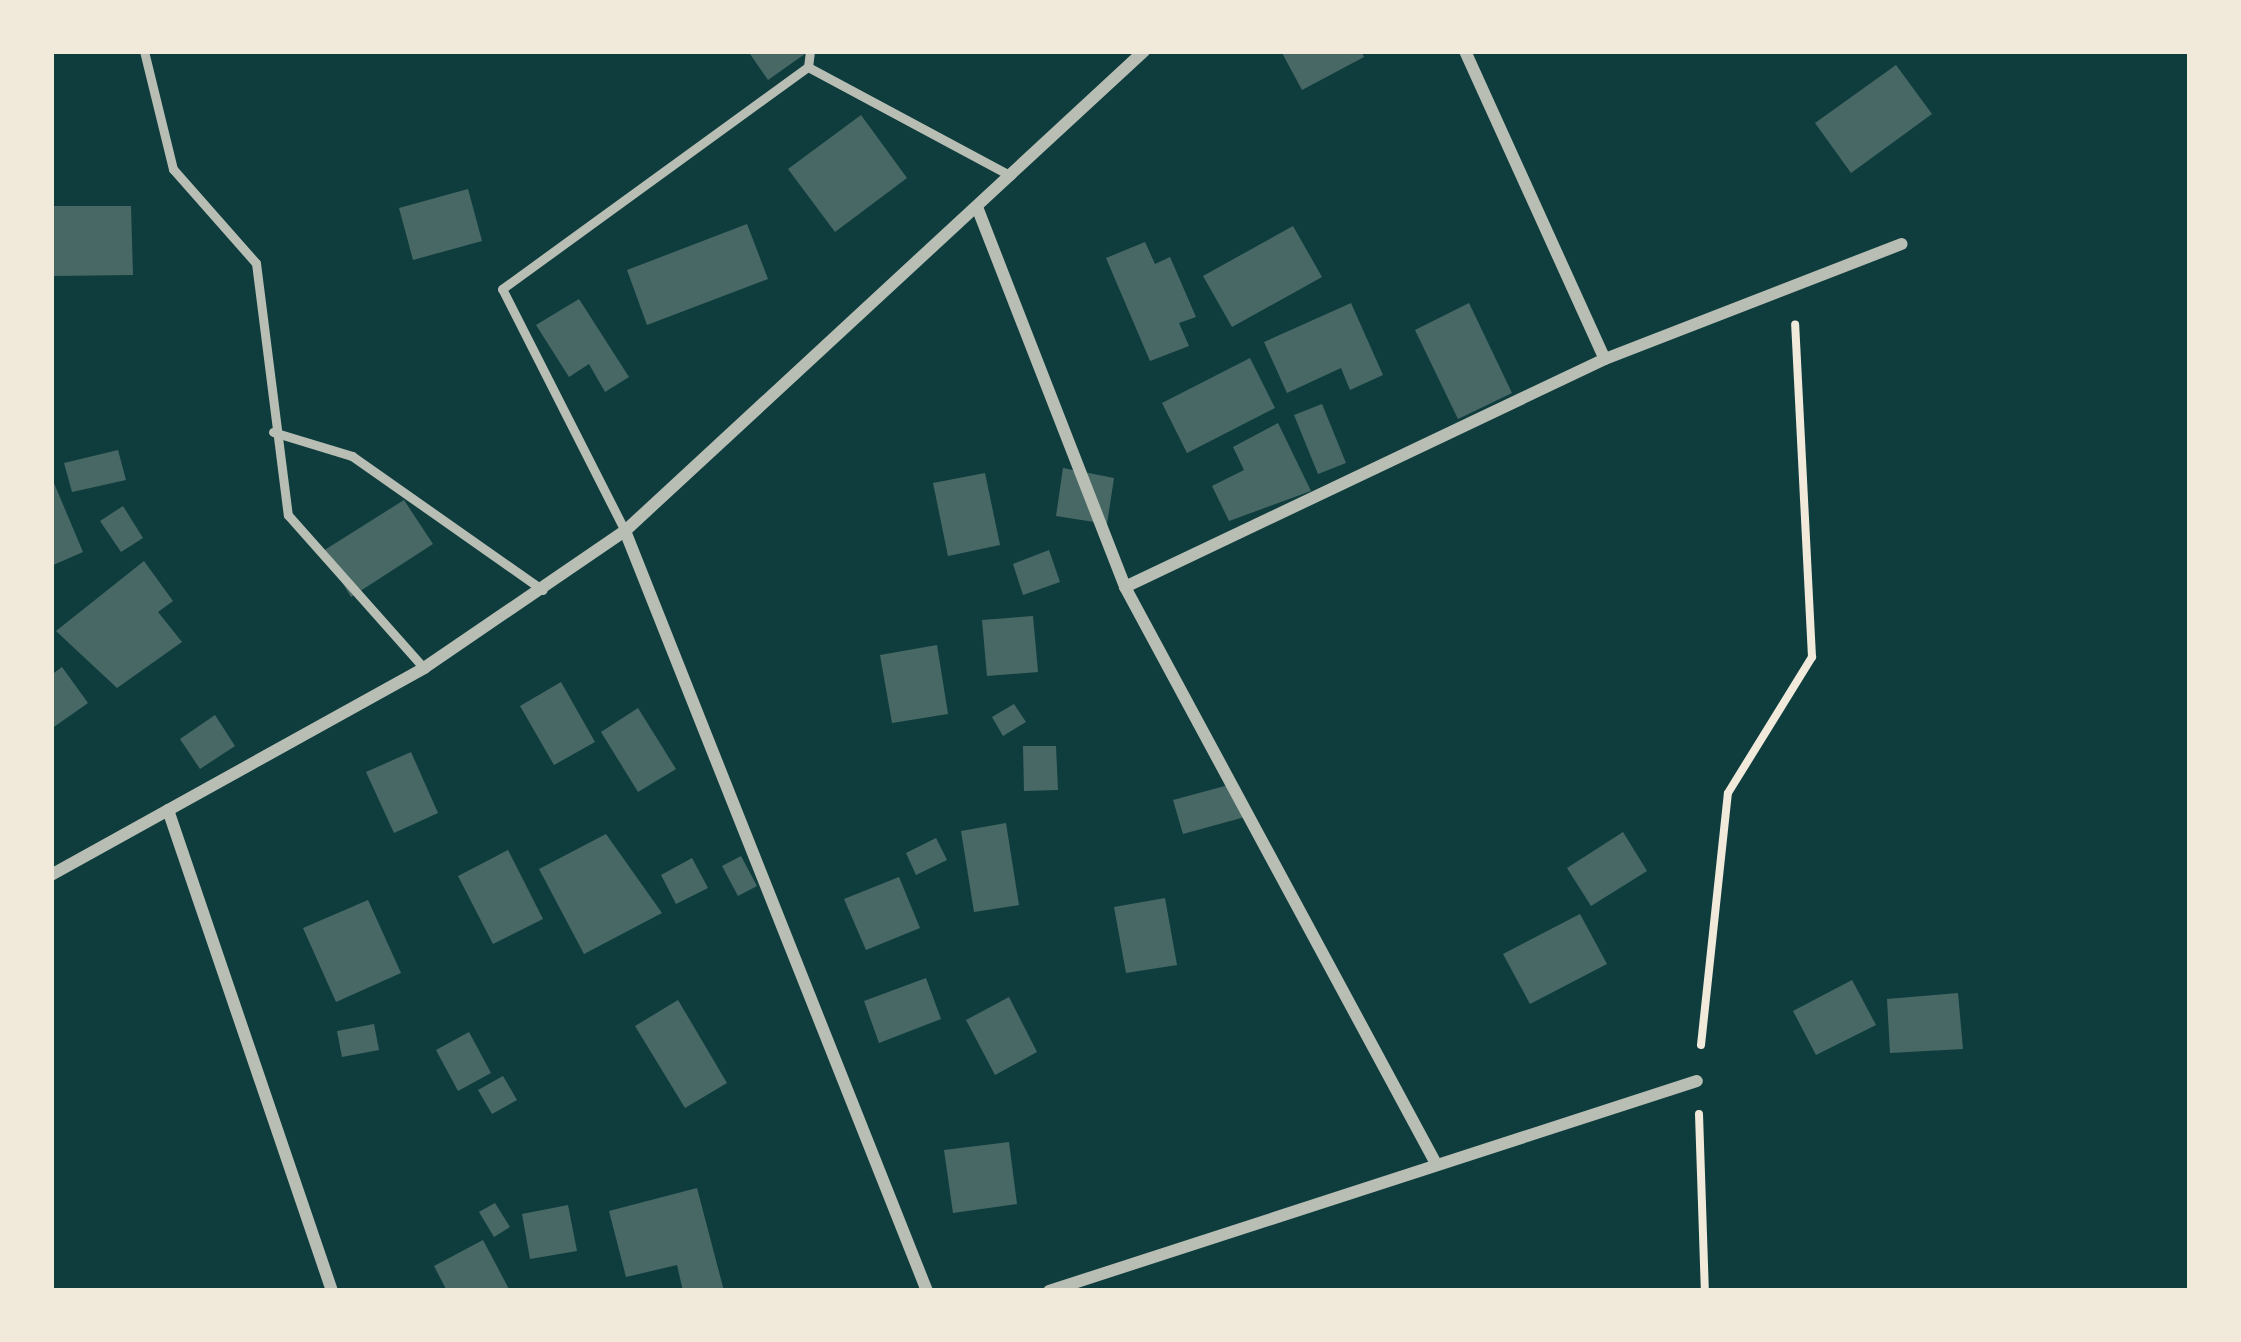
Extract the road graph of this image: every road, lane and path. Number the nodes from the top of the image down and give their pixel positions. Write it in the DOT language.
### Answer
graph roads {
  1 [pos="144,51"];
  2 [pos="810,51"];
  3 [pos="1144,51"];
  4 [pos="1465,51"];
  5 [pos="808,68"];
  6 [pos="1011,176"];
  7 [pos="977,207"];
  8 [pos="1902,244"];
  9 [pos="1793,287"];
  10 [pos="1605,359"];
  11 [pos="273,432"];
  12 [pos="625,531"];
  13 [pos="1125,587"];
  14 [pos="543,590"];
  15 [pos="424,668"];
  16 [pos="168,810"];
  17 [pos="51,875"];
  18 [pos="1697,1082"];
  19 [pos="1434,1160"];
  20 [pos="332,1291"];
  21 [pos="927,1291"];
  22 [pos="1049,1291"];
  23 [pos="1705,1291"];
  1 -- 11 [label="lane"];
  2 -- 5 [label="lane"];
  3 -- 6 [label="street"];
  4 -- 10 [label="street"];
  5 -- 6 [label="lane"];
  5 -- 12 [label="lane"];
  6 -- 7 [label="street"];
  7 -- 12 [label="street"];
  7 -- 13 [label="street"];
  8 -- 9 [label="street"];
  9 -- 10 [label="street"];
  9 -- 18 [label="path"];
  10 -- 13 [label="street"];
  11 -- 14 [label="lane"];
  11 -- 15 [label="lane"];
  12 -- 14 [label="street"];
  12 -- 21 [label="street"];
  13 -- 19 [label="street"];
  14 -- 15 [label="street"];
  15 -- 16 [label="street"];
  16 -- 17 [label="street"];
  16 -- 20 [label="street"];
  18 -- 19 [label="street"];
  18 -- 23 [label="path"];
  19 -- 22 [label="street"];
}
